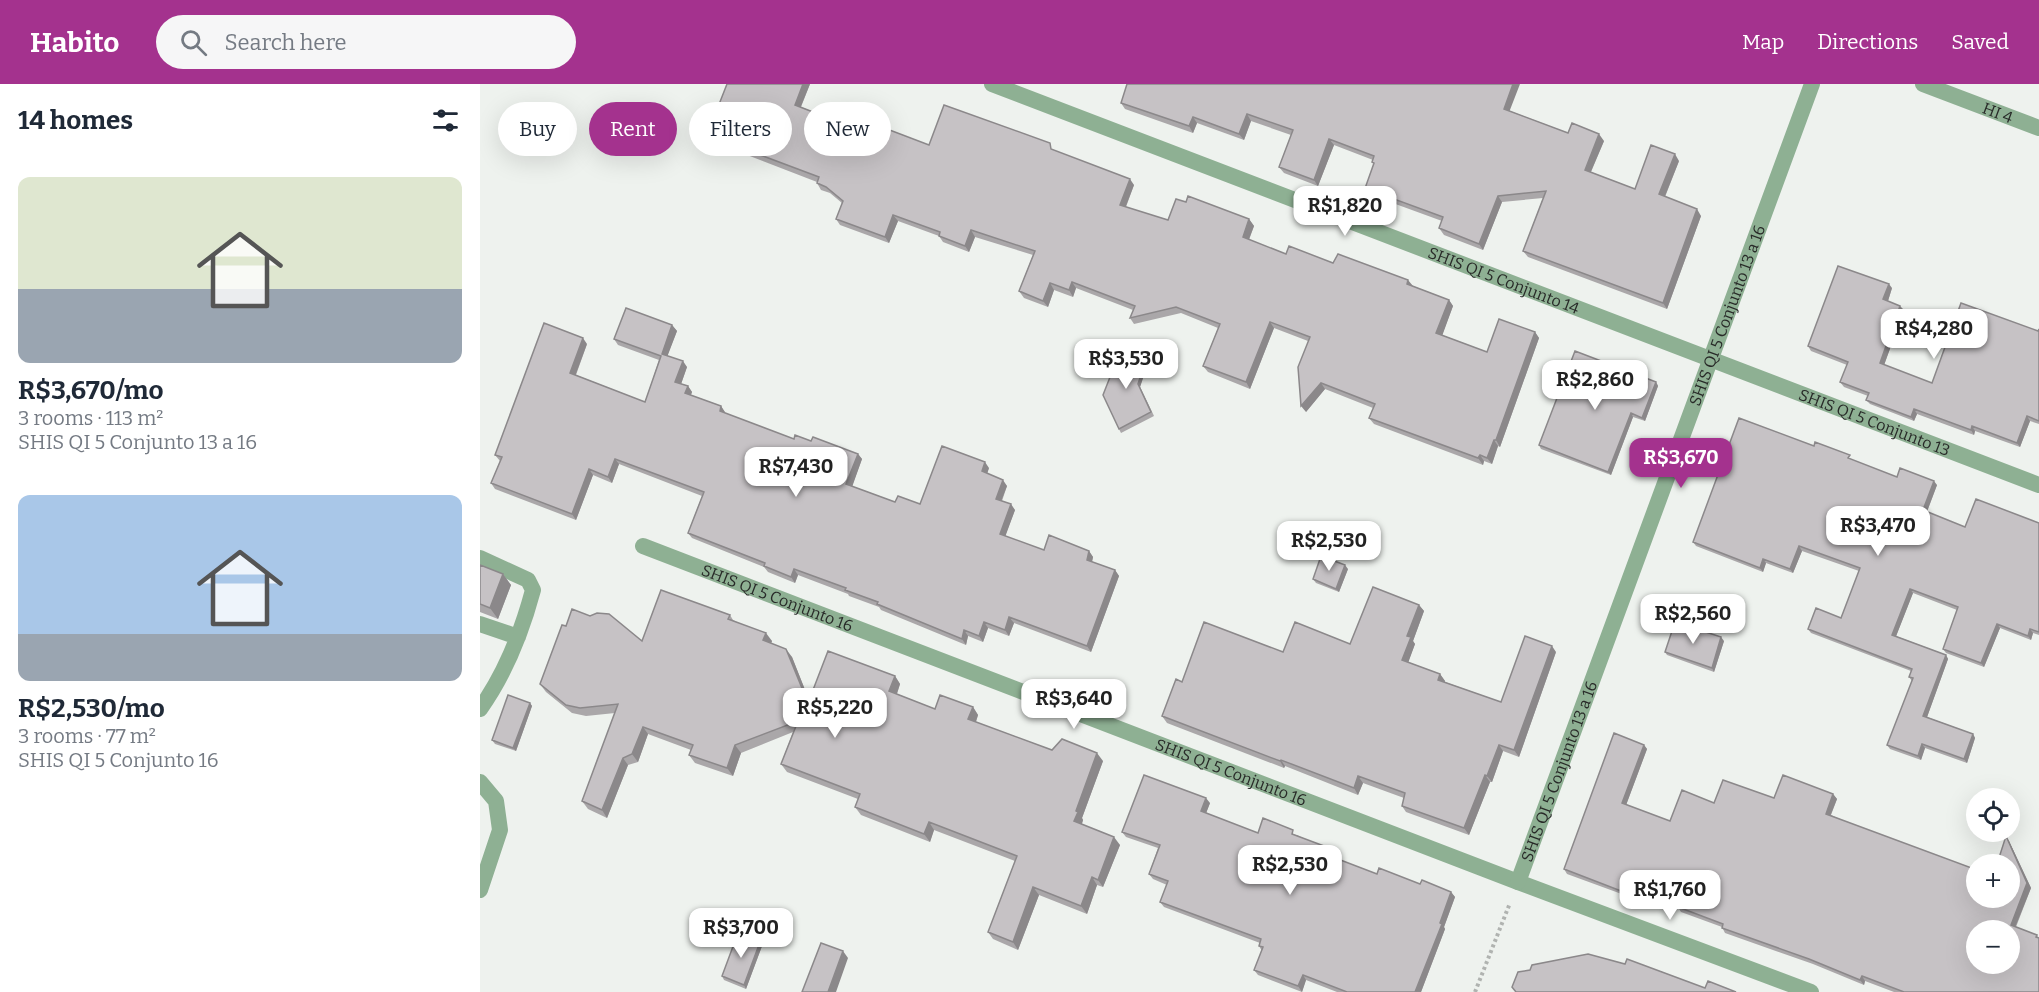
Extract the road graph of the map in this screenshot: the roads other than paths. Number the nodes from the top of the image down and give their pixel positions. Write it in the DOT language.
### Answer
graph roads {
  1 [pos="992,84"];
  2 [pos="1812,84"];
  3 [pos="1923,84"];
  4 [pos="2039,128"];
  5 [pos="1711,359"];
  6 [pos="2039,485"];
  7 [pos="643,546"];
  8 [pos="480,558"];
  9 [pos="480,624"];
  10 [pos="518,637"];
  11 [pos="482,703"];
  12 [pos="480,782"];
  13 [pos="1518,882"];
  14 [pos="480,890"];
  15 [pos="1811,992"];
  1 -- 5 [label="street, SHIS QI 5 Conjunto 14"];
  2 -- 5 [label="street, SHIS QI 5 Conjunto 13 a 16"];
  3 -- 4 [label="street, HI 4"];
  5 -- 6 [label="street, SHIS QI 5 Conjunto 13"];
  5 -- 13 [label="street, SHIS QI 5 Conjunto 13 a 16"];
  7 -- 13 [label="street, SHIS QI 5 Conjunto 16"];
  8 -- 10 [label="street"];
  9 -- 10 [label="street"];
  10 -- 11 [label="street"];
  12 -- 14 [label="street"];
  13 -- 15 [label="street, SHIS QI 5 Conjunto 16"];
}
